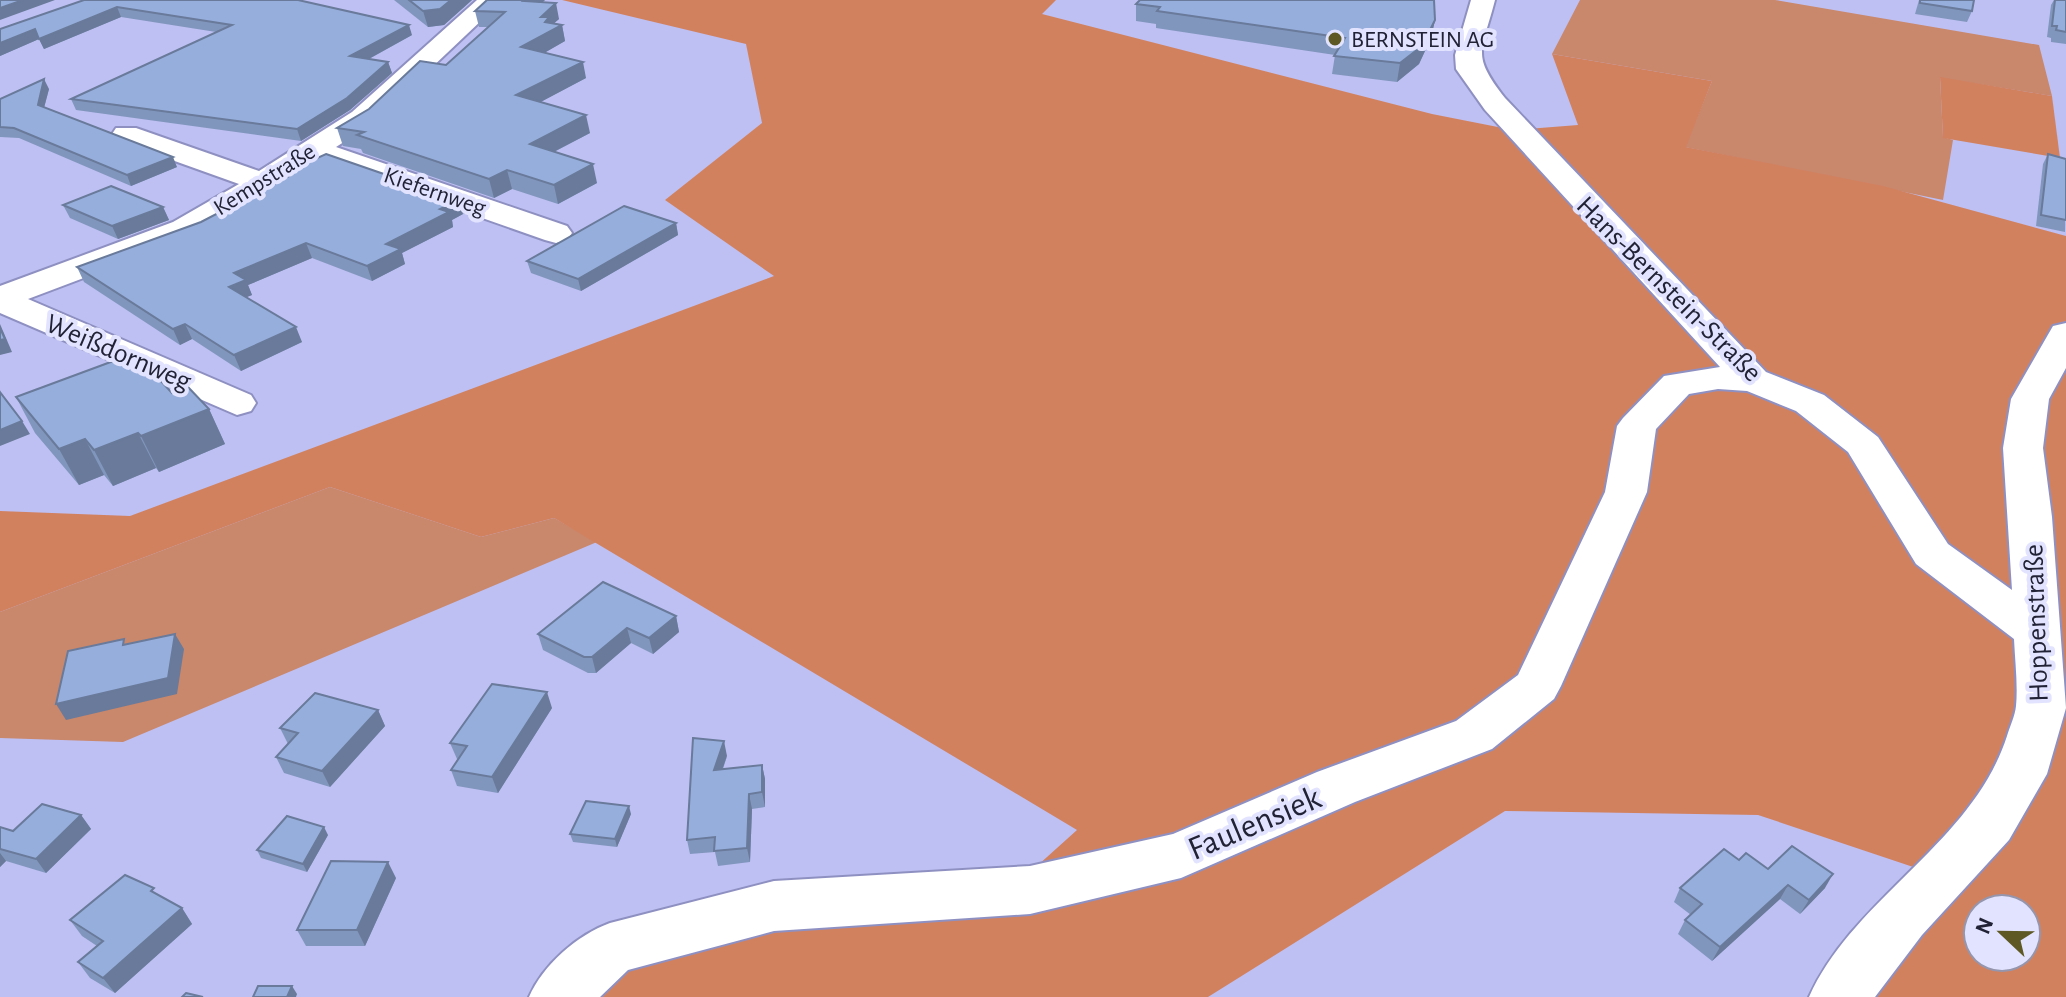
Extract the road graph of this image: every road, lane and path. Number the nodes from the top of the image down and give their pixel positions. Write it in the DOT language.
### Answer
graph roads {
  1 [pos="491,0"];
  2 [pos="1483,0"];
  3 [pos="126,134"];
  4 [pos="313,149"];
  5 [pos="262,182"];
  6 [pos="556,233"];
  7 [pos="0,299"];
  8 [pos="2066,334"];
  9 [pos="1753,380"];
  10 [pos="237,403"];
  11 [pos="2038,633"];
  12 [pos="559,997"];
  13 [pos="1839,997"];
  1 -- 4 [label="street, Kempstraße"];
  2 -- 9 [label="street, Hans-Bernstein-Straße"];
  3 -- 5 [label="street"];
  4 -- 5 [label="street, Kempstraße"];
  4 -- 6 [label="street, Kiefernweg"];
  5 -- 7 [label="street, Kempstraße"];
  7 -- 10 [label="street, Weißdornweg"];
  8 -- 11 [label="street, Hoppenstraße"];
  9 -- 11 [label="street, Hans-Bernstein-Straße"];
  9 -- 12 [label="street, Faulensiek"];
  11 -- 13 [label="street, Hoppenstraße"];
}
